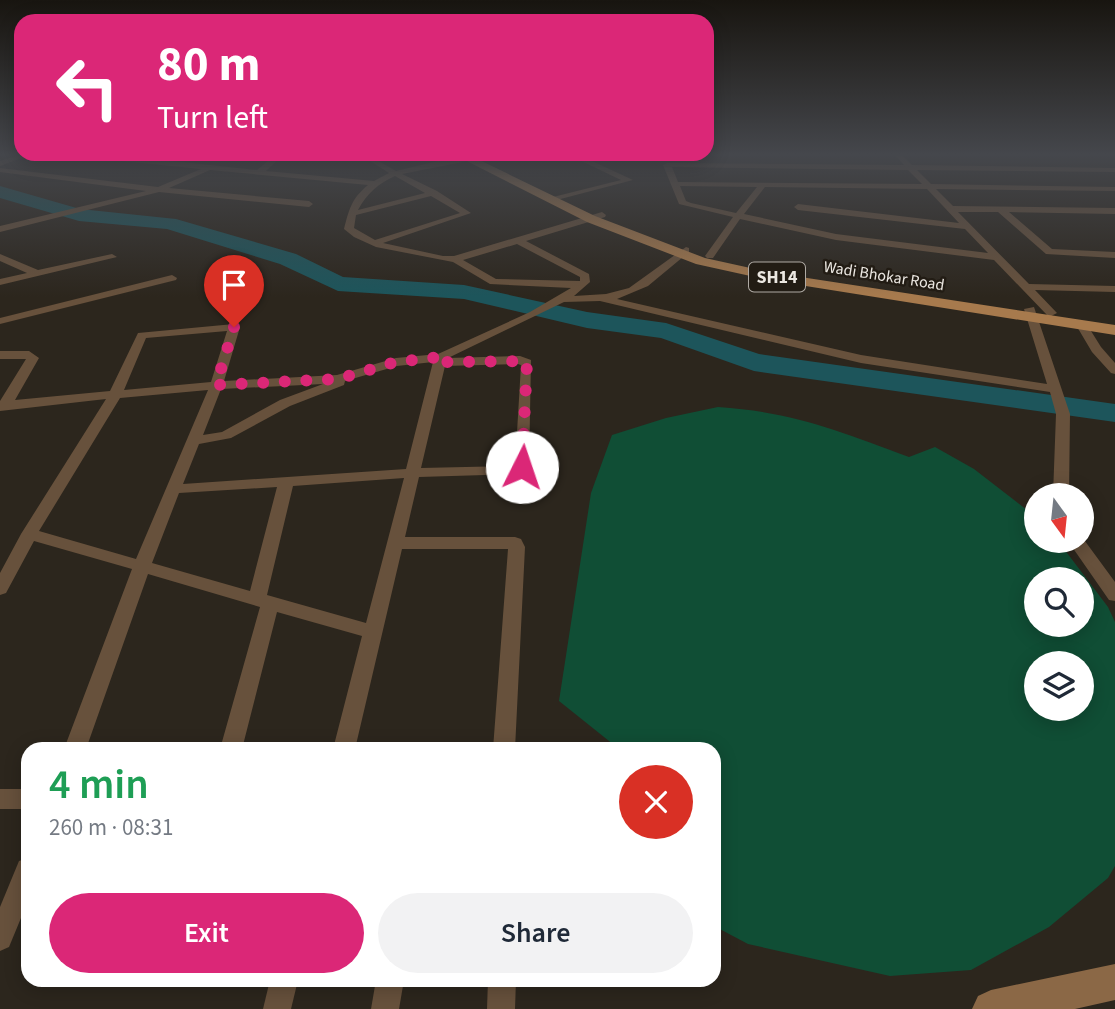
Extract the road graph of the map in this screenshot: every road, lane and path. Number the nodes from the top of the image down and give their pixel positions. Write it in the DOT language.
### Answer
graph roads {
  1 [pos="111,202"];
  2 [pos="289,202"];
  3 [pos="356,202"];
  4 [pos="398,202"];
  5 [pos="449,202"];
  6 [pos="565,202"];
  7 [pos="684,202"];
  8 [pos="749,202"];
  9 [pos="943,202"];
  10 [pos="1088,203"];
  11 [pos="309,204"];
  12 [pos="798,207"];
  13 [pos="950,209"];
  14 [pos="1000,209"];
  15 [pos="1099,210"];
  16 [pos="1114,211"];
  17 [pos="350,214"];
  18 [pos="737,216"];
  19 [pos="596,217"];
  20 [pos="968,227"];
  21 [pos="0,229"];
  22 [pos="519,241"];
  23 [pos="375,243"];
  24 [pos="683,253"];
  25 [pos="1115,255"];
  26 [pos="710,256"];
  27 [pos="0,257"];
  28 [pos="111,257"];
  29 [pos="996,257"];
  30 [pos="455,259"];
  31 [pos="38,274"];
  32 [pos="172,278"];
  33 [pos="0,282"];
  34 [pos="582,285"];
  35 [pos="1027,287"];
  36 [pos="1115,289"];
  37 [pos="603,299"];
  38 [pos="564,300"];
  39 [pos="1051,313"];
  40 [pos="1031,314"];
  41 [pos="0,321"];
  42 [pos="1115,323"];
  43 [pos="1082,325"];
  44 [pos="1115,330"];
  45 [pos="0,355"];
  46 [pos="440,359"];
  47 [pos="1115,370"];
  48 [pos="348,377"];
  49 [pos="216,385"];
  50 [pos="1056,394"];
  51 [pos="115,395"];
  52 [pos="2,406"];
  53 [pos="193,441"];
  54 [pos="410,473"];
  55 [pos="286,481"];
  56 [pos="1061,483"];
  57 [pos="174,489"];
  58 [pos="29,534"];
  59 [pos="393,543"];
  60 [pos="1085,553"];
  61 [pos="141,568"];
  62 [pos="0,589"];
  63 [pos="1115,595"];
  64 [pos="264,602"];
  65 [pos="372,632"];
  66 [pos="78,742"];
  67 [pos="233,742"];
  68 [pos="346,742"];
  69 [pos="504,742"];
  70 [pos="0,799"];
  71 [pos="21,799"];
  72 [pos="21,887"];
  73 [pos="0,938"];
  74 [pos="1115,982"];
  75 [pos="282,987"];
  76 [pos="389,987"];
  77 [pos="502,987"];
  78 [pos="277,1009"];
  79 [pos="385,1009"];
  80 [pos="501,1009"];
  81 [pos="991,1009"];
  1 -- 21 [label="street"];
  2 -- 11 [label="street"];
  3 -- 17 [label="street"];
  4 -- 17 [label="street"];
  5 -- 23 [label="street"];
  6 -- 19 [label="main road, Wadi Bhokar Road / SH14"];
  7 -- 18 [label="street"];
  8 -- 18 [label="street"];
  9 -- 13 [label="street"];
  10 -- 15 [label="street"];
  12 -- 20 [label="street"];
  13 -- 14 [label="street"];
  13 -- 20 [label="street"];
  14 -- 15 [label="street"];
  14 -- 25 [label="street"];
  15 -- 16 [label="street"];
  17 -- 23 [label="street"];
  18 -- 26 [label="street"];
  18 -- 29 [label="street"];
  19 -- 22 [label="street"];
  19 -- 24 [label="main road, Wadi Bhokar Road / SH14"];
  20 -- 29 [label="street"];
  22 -- 30 [label="street"];
  22 -- 34 [label="street"];
  23 -- 30 [label="street"];
  24 -- 26 [label="main road, Wadi Bhokar Road / SH14"];
  24 -- 37 [label="street"];
  24 -- 40 [label="main road, Wadi Bhokar Road / SH14"];
  26 -- 40 [label="main road, Wadi Bhokar Road / SH14"];
  27 -- 31 [label="street"];
  28 -- 31 [label="street"];
  29 -- 35 [label="street"];
  30 -- 34 [label="street"];
  31 -- 33 [label="street"];
  32 -- 41 [label="street"];
  34 -- 38 [label="street"];
  35 -- 36 [label="street"];
  35 -- 39 [label="street"];
  37 -- 38 [label="street"];
  37 -- 50 [label="street"];
  38 -- 46 [label="street"];
  39 -- 40 [label="main road, Wadi Bhokar Road / SH14"];
  39 -- 42 [label="main road, Wadi Bhokar Road / SH14"];
  40 -- 43 [label="main road, Wadi Bhokar Road / SH14"];
  40 -- 50 [label="street"];
  43 -- 44 [label="main road, Wadi Bhokar Road / SH14"];
  43 -- 47 [label="street"];
  45 -- 52 [label="street"];
  46 -- 48 [label="street"];
  46 -- 54 [label="street"];
  46 -- 54 [label="street"];
  48 -- 49 [label="street"];
  48 -- 53 [label="street"];
  49 -- 51 [label="street"];
  49 -- 51 [label="street"];
  49 -- 53 [label="street"];
  50 -- 56 [label="street"];
  51 -- 52 [label="street"];
  51 -- 58 [label="street"];
  53 -- 57 [label="street"];
  54 -- 55 [label="street"];
  54 -- 59 [label="street"];
  55 -- 57 [label="street"];
  55 -- 64 [label="street"];
  57 -- 61 [label="street"];
  58 -- 61 [label="street"];
  58 -- 62 [label="street"];
  59 -- 65 [label="street"];
  59 -- 69 [label="street"];
  60 -- 63 [label="street"];
  61 -- 64 [label="street"];
  61 -- 66 [label="street"];
  64 -- 65 [label="street"];
  64 -- 67 [label="street"];
  65 -- 68 [label="street"];
  70 -- 71 [label="street"];
  72 -- 73 [label="street"];
  74 -- 81 [label="street"];
  75 -- 78 [label="street"];
  76 -- 79 [label="street"];
  77 -- 80 [label="street"];
}
